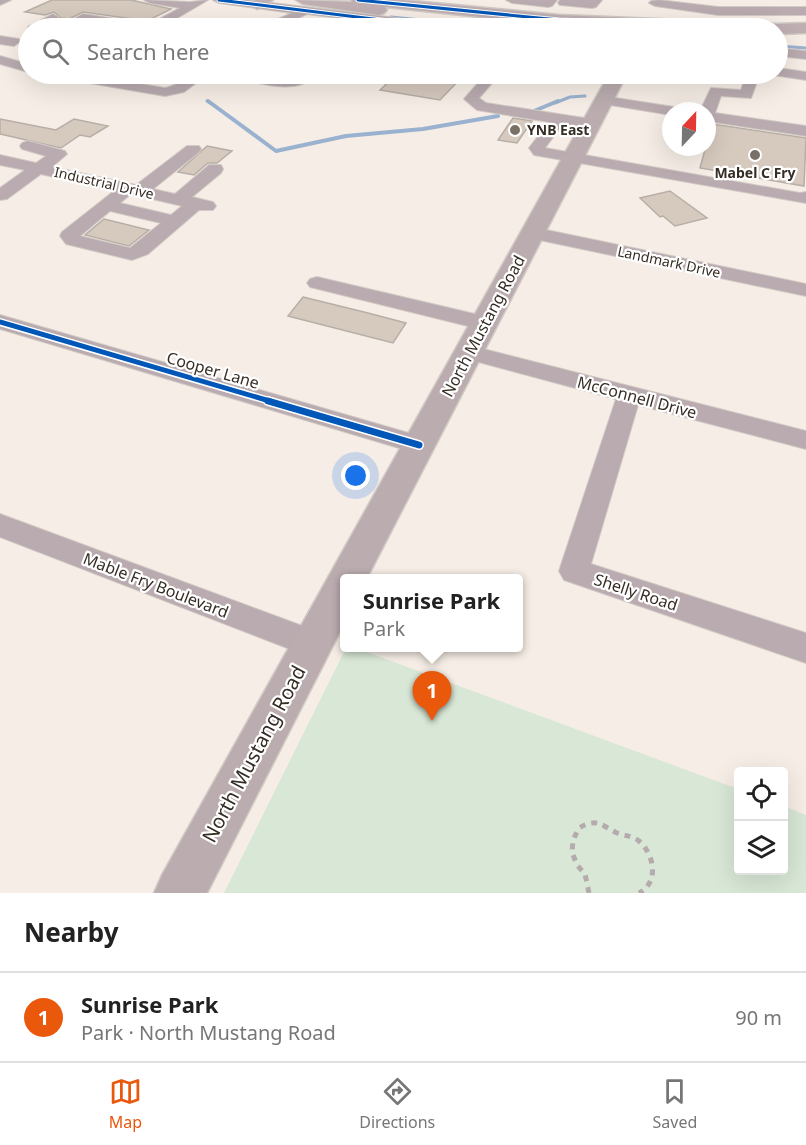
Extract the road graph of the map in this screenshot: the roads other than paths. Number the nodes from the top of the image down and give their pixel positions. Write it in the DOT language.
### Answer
graph roads {
  1 [pos="5,0"];
  2 [pos="150,0"];
  3 [pos="219,0"];
  4 [pos="358,0"];
  5 [pos="512,0"];
  6 [pos="596,0"];
  7 [pos="0,2"];
  8 [pos="549,2"];
  9 [pos="565,2"];
  10 [pos="656,2"];
  11 [pos="197,3"];
  12 [pos="267,4"];
  13 [pos="691,4"];
  14 [pos="303,6"];
  15 [pos="806,11"];
  16 [pos="380,13"];
  17 [pos="170,18"];
  18 [pos="257,18"];
  19 [pos="290,18"];
  20 [pos="396,18"];
  21 [pos="446,18"];
  22 [pos="529,18"];
  23 [pos="647,18"];
  24 [pos="788,28"];
  25 [pos="806,28"];
  26 [pos="788,36"];
  27 [pos="806,36"];
  28 [pos="0,40"];
  29 [pos="14,42"];
  30 [pos="788,53"];
  31 [pos="806,55"];
  32 [pos="7,62"];
  33 [pos="0,71"];
  34 [pos="788,74"];
  35 [pos="806,76"];
  36 [pos="118,84"];
  37 [pos="186,84"];
  38 [pos="484,84"];
  39 [pos="612,84"];
  40 [pos="750,84"];
  41 [pos="712,102"];
  42 [pos="662,111"];
  43 [pos="597,112"];
  44 [pos="716,116"];
  45 [pos="559,119"];
  46 [pos="806,131"];
  47 [pos="28,146"];
  48 [pos="193,149"];
  49 [pos="2,156"];
  50 [pos="572,158"];
  51 [pos="40,168"];
  52 [pos="215,169"];
  53 [pos="134,190"];
  54 [pos="1,195"];
  55 [pos="806,197"];
  56 [pos="194,203"];
  57 [pos="106,205"];
  58 [pos="175,221"];
  59 [pos="532,233"];
  60 [pos="317,282"];
  61 [pos="806,290"];
  62 [pos="0,322"];
  63 [pos="484,323"];
  64 [pos="468,352"];
  65 [pos="628,395"];
  66 [pos="806,440"];
  67 [pos="419,445"];
  68 [pos="0,525"];
  69 [pos="351,574"];
  70 [pos="340,593"];
  71 [pos="313,644"];
  72 [pos="806,648"];
  73 [pos="180,893"];
  1 -- 7 [label="street"];
  2 -- 11 [label="street"];
  3 -- 12 [label="street"];
  4 -- 16 [label="highway"];
  5 -- 8 [label="street"];
  6 -- 9 [label="street"];
  8 -- 9 [label="street"];
  10 -- 13 [label="street"];
  10 -- 23 [label="street"];
  11 -- 17 [label="street"];
  12 -- 14 [label="street"];
  12 -- 18 [label="street"];
  13 -- 15 [label="street"];
  14 -- 16 [label="highway"];
  14 -- 19 [label="street"];
  16 -- 20 [label="street"];
  16 -- 21 [label="highway"];
  16 -- 22 [label="highway"];
  24 -- 25 [label="highway"];
  26 -- 27 [label="highway"];
  28 -- 29 [label="street"];
  30 -- 31 [label="street"];
  32 -- 33 [label="street"];
  34 -- 35 [label="street"];
  36 -- 37 [label="street"];
  38 -- 45 [label="street"];
  39 -- 43 [label="main road, North Mustang Road"];
  40 -- 41 [label="street"];
  42 -- 43 [label="street"];
  43 -- 45 [label="street"];
  43 -- 50 [label="main road, North Mustang Road"];
  44 -- 46 [label="street"];
  45 -- 50 [label="street"];
  47 -- 51 [label="street"];
  48 -- 53 [label="street"];
  49 -- 51 [label="street, Industrial Drive"];
  50 -- 55 [label="street"];
  50 -- 59 [label="main road, North Mustang Road"];
  51 -- 53 [label="street, Industrial Drive"];
  51 -- 54 [label="street"];
  52 -- 56 [label="street"];
  53 -- 56 [label="street, Industrial Drive"];
  53 -- 57 [label="street"];
  56 -- 58 [label="street"];
  57 -- 58 [label="street"];
  57 -- 58 [label="street"];
  59 -- 61 [label="street, Landmark Drive"];
  59 -- 63 [label="main road, North Mustang Road"];
  60 -- 63 [label="street"];
  62 -- 67 [label="street, Cooper Lane"];
  63 -- 64 [label="main road, North Mustang Road"];
  64 -- 65 [label="street, McConnell Drive"];
  64 -- 67 [label="main road, North Mustang Road"];
  65 -- 66 [label="street, McConnell Drive"];
  65 -- 72 [label="street, Shelly Road"];
  67 -- 69 [label="main road, North Mustang Road"];
  68 -- 71 [label="street, Mable Fry Boulevard"];
  70 -- 71 [label="main road, North Mustang Road"];
  71 -- 73 [label="main road, North Mustang Road"];
}
